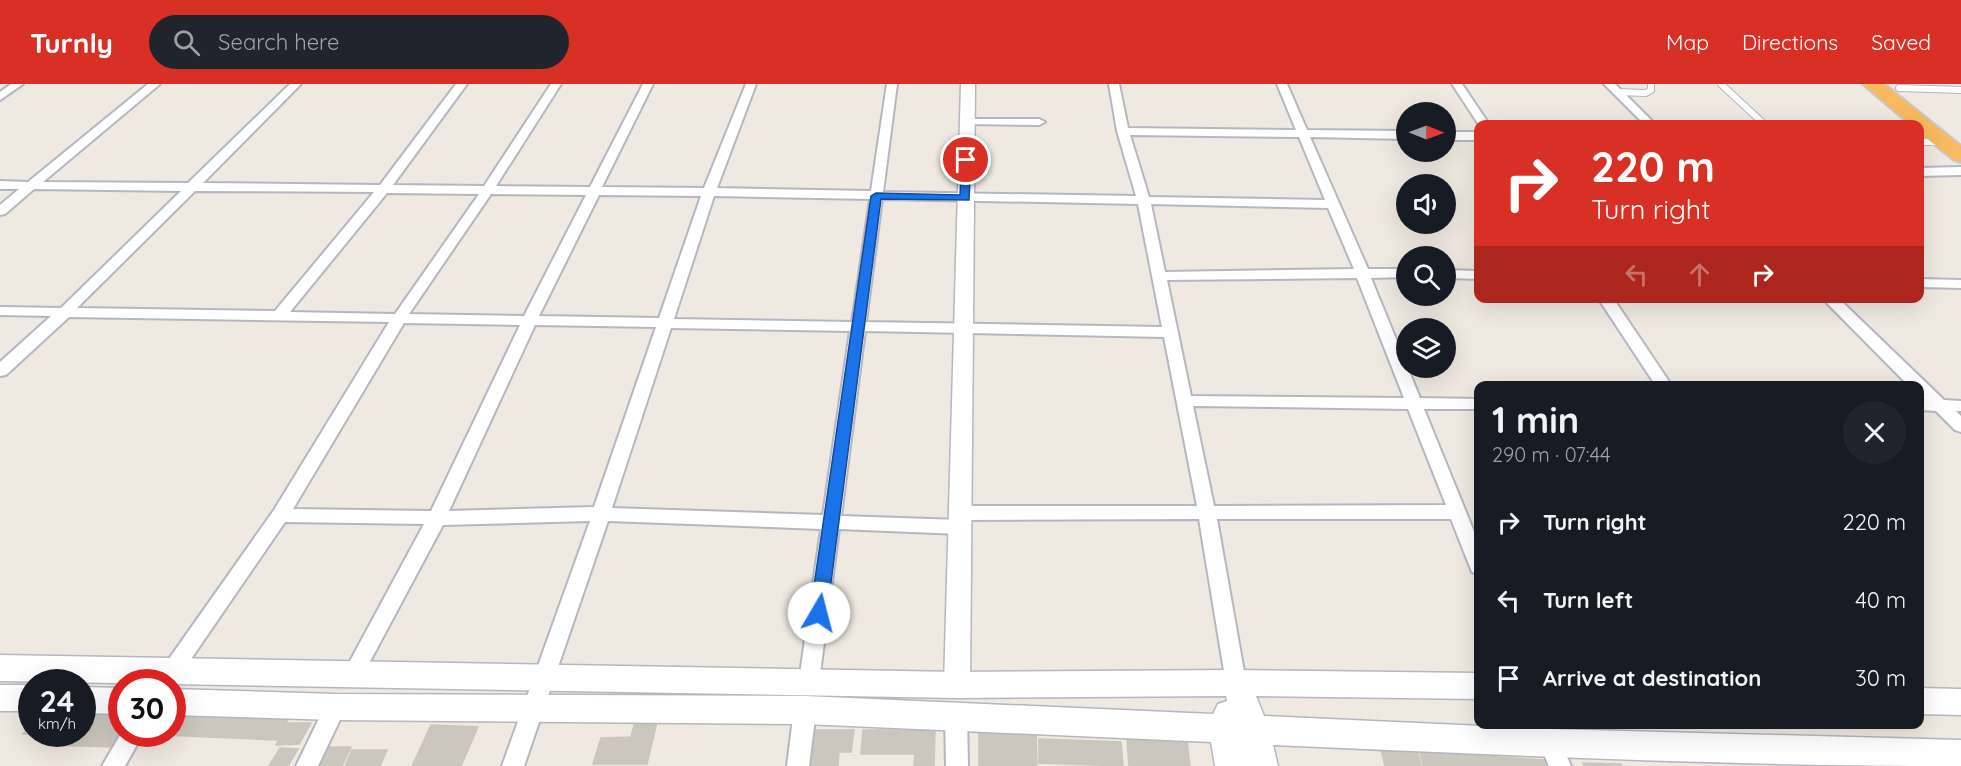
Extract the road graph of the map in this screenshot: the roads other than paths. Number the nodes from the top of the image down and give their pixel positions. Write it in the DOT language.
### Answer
graph roads {
  1 [pos="18,84"];
  2 [pos="155,84"];
  3 [pos="296,84"];
  4 [pos="462,84"];
  5 [pos="556,84"];
  6 [pos="648,84"];
  7 [pos="752,84"];
  8 [pos="892,84"];
  9 [pos="968,84"];
  10 [pos="1114,84"];
  11 [pos="1282,84"];
  12 [pos="1457,84"];
  13 [pos="1651,84"];
  14 [pos="1721,84"];
  15 [pos="1872,84"];
  16 [pos="1896,86"];
  17 [pos="1613,88"];
  18 [pos="1961,90"];
  19 [pos="0,97"];
  20 [pos="1481,120"];
  21 [pos="1646,120"];
  22 [pos="1760,120"];
  23 [pos="1918,120"];
  24 [pos="967,122"];
  25 [pos="1039,122"];
  26 [pos="1924,125"];
  27 [pos="1123,131"];
  28 [pos="1303,134"];
  29 [pos="1396,135"];
  30 [pos="1456,136"];
  31 [pos="1474,136"];
  32 [pos="1924,143"];
  33 [pos="1958,152"];
  34 [pos="1924,170"];
  35 [pos="0,185"];
  36 [pos="32,185"];
  37 [pos="194,185"];
  38 [pos="384,188"];
  39 [pos="488,189"];
  40 [pos="596,190"];
  41 [pos="709,192"];
  42 [pos="876,196"];
  43 [pos="965,198"];
  44 [pos="1143,199"];
  45 [pos="1333,204"];
  46 [pos="0,210"];
  47 [pos="1362,272"];
  48 [pos="1396,273"];
  49 [pos="1456,274"];
  50 [pos="1474,275"];
  51 [pos="1158,276"];
  52 [pos="1924,283"];
  53 [pos="1961,284"];
  54 [pos="1608,303"];
  55 [pos="1834,303"];
  56 [pos="0,311"];
  57 [pos="65,312"];
  58 [pos="279,316"];
  59 [pos="399,318"];
  60 [pos="529,321"];
  61 [pos="665,324"];
  62 [pos="858,327"];
  63 [pos="965,329"];
  64 [pos="1170,332"];
  65 [pos="0,371"];
  66 [pos="1662,381"];
  67 [pos="1915,381"];
  68 [pos="1924,390"];
  69 [pos="1184,401"];
  70 [pos="1413,404"];
  71 [pos="1474,404"];
  72 [pos="1924,405"];
  73 [pos="1940,405"];
  74 [pos="1961,406"];
  75 [pos="1961,426"];
  76 [pos="1456,512"];
  77 [pos="1207,513"];
  78 [pos="601,514"];
  79 [pos="279,515"];
  80 [pos="437,518"];
  81 [pos="961,520"];
  82 [pos="831,522"];
  83 [pos="1474,555"];
  84 [pos="0,668"];
  85 [pos="173,669"];
  86 [pos="108,671"];
  87 [pos="186,672"];
  88 [pos="352,676"];
  89 [pos="543,679"];
  90 [pos="1236,683"];
  91 [pos="1474,686"];
  92 [pos="807,695"];
  93 [pos="0,698"];
  94 [pos="18,698"];
  95 [pos="956,700"];
  96 [pos="1924,701"];
  97 [pos="186,702"];
  98 [pos="1961,702"];
  99 [pos="335,707"];
  100 [pos="532,708"];
  101 [pos="1239,729"];
  102 [pos="124,747"];
  103 [pos="1961,754"];
  104 [pos="1555,755"];
  105 [pos="1926,760"];
  106 [pos="113,766"];
  107 [pos="307,766"];
  108 [pos="513,766"];
  109 [pos="798,766"];
  110 [pos="957,766"];
  111 [pos="1232,766"];
  112 [pos="1262,766"];
  1 -- 19 [label="street"];
  2 -- 36 [label="street"];
  3 -- 37 [label="street"];
  4 -- 38 [label="street"];
  5 -- 39 [label="street"];
  6 -- 40 [label="street"];
  7 -- 41 [label="street"];
  8 -- 42 [label="street"];
  9 -- 24 [label="street"];
  10 -- 27 [label="street"];
  11 -- 28 [label="street"];
  12 -- 20 [label="street"];
  13 -- 17 [label="lane"];
  14 -- 22 [label="lane"];
  15 -- 23 [label="highway"];
  16 -- 18 [label="lane"];
  16 -- 33 [label="highway"];
  17 -- 21 [label="street"];
  24 -- 25 [label="street"];
  24 -- 43 [label="street"];
  26 -- 33 [label="highway"];
  27 -- 28 [label="street"];
  27 -- 44 [label="street"];
  28 -- 29 [label="street"];
  28 -- 45 [label="street"];
  30 -- 31 [label="street"];
  32 -- 33 [label="lane"];
  33 -- 34 [label="street"];
  35 -- 36 [label="street"];
  36 -- 37 [label="street"];
  36 -- 46 [label="street"];
  37 -- 38 [label="street"];
  37 -- 57 [label="street"];
  38 -- 39 [label="street"];
  38 -- 58 [label="street"];
  39 -- 40 [label="street"];
  39 -- 59 [label="street"];
  40 -- 41 [label="street"];
  40 -- 60 [label="street"];
  41 -- 42 [label="street"];
  41 -- 61 [label="street"];
  42 -- 43 [label="street"];
  42 -- 62 [label="street"];
  43 -- 44 [label="street"];
  43 -- 63 [label="street"];
  44 -- 45 [label="street"];
  44 -- 51 [label="street"];
  45 -- 47 [label="street"];
  47 -- 48 [label="street"];
  47 -- 51 [label="street"];
  47 -- 70 [label="street"];
  49 -- 50 [label="street"];
  51 -- 64 [label="street"];
  52 -- 53 [label="street"];
  54 -- 66 [label="street"];
  55 -- 67 [label="street"];
  56 -- 57 [label="street"];
  57 -- 58 [label="street"];
  57 -- 65 [label="street"];
  58 -- 59 [label="street"];
  59 -- 60 [label="street"];
  59 -- 79 [label="street"];
  60 -- 61 [label="street"];
  60 -- 80 [label="street"];
  61 -- 62 [label="street"];
  61 -- 78 [label="street"];
  62 -- 63 [label="street"];
  62 -- 82 [label="street"];
  63 -- 64 [label="street"];
  63 -- 81 [label="street"];
  64 -- 69 [label="street"];
  68 -- 73 [label="street"];
  69 -- 70 [label="street"];
  69 -- 77 [label="street"];
  70 -- 71 [label="street"];
  70 -- 76 [label="street"];
  72 -- 73 [label="street"];
  73 -- 74 [label="street"];
  73 -- 75 [label="street"];
  76 -- 77 [label="street"];
  76 -- 83 [label="street"];
  77 -- 81 [label="street"];
  77 -- 90 [label="street"];
  78 -- 80 [label="street"];
  78 -- 82 [label="street"];
  78 -- 89 [label="street"];
  79 -- 80 [label="street"];
  79 -- 85 [label="street"];
  80 -- 88 [label="street"];
  81 -- 82 [label="street"];
  81 -- 95 [label="street"];
  82 -- 92 [label="street"];
  84 -- 86 [label="main road"];
  87 -- 88 [label="main road"];
  88 -- 89 [label="main road"];
  89 -- 92 [label="main road"];
  89 -- 100 [label="street"];
  90 -- 91 [label="main road"];
  90 -- 95 [label="main road"];
  90 -- 101 [label="main road"];
  92 -- 95 [label="main road"];
  92 -- 100 [label="main road"];
  92 -- 109 [label="street"];
  93 -- 94 [label="main road"];
  95 -- 101 [label="main road"];
  95 -- 110 [label="street"];
  96 -- 98 [label="main road"];
  97 -- 99 [label="main road"];
  99 -- 100 [label="main road"];
  99 -- 107 [label="street"];
  100 -- 108 [label="street"];
  101 -- 104 [label="main road"];
  101 -- 111 [label="main road"];
  101 -- 112 [label="main road"];
  102 -- 106 [label="street"];
  103 -- 105 [label="main road"];
  104 -- 105 [label="main road"];
}
